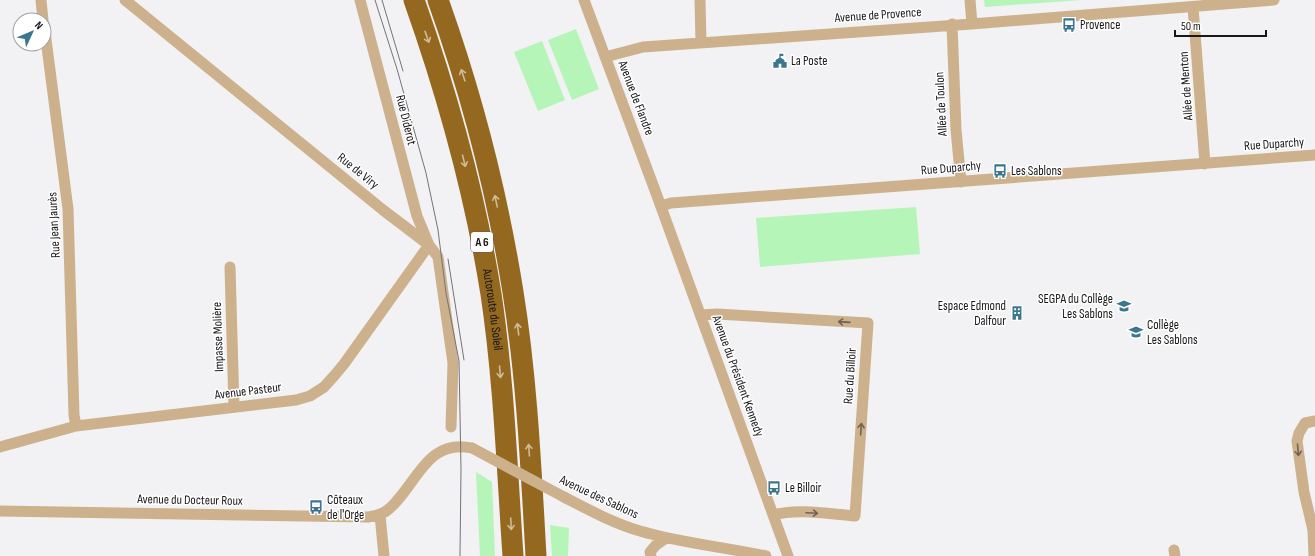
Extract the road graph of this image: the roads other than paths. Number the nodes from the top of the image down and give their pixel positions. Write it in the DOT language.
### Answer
graph roads {
  1 [pos="41,0"];
  2 [pos="125,0"];
  3 [pos="360,0"];
  4 [pos="414,0"];
  5 [pos="438,0"];
  6 [pos="584,0"];
  7 [pos="700,0"];
  8 [pos="970,0"];
  9 [pos="1274,0"];
  10 [pos="1193,6"];
  11 [pos="42,12"];
  12 [pos="952,24"];
  13 [pos="972,24"];
  14 [pos="701,42"];
  15 [pos="48,52"];
  16 [pos="605,56"];
  17 [pos="1315,155"];
  18 [pos="1205,164"];
  19 [pos="961,182"];
  20 [pos="661,206"];
  21 [pos="429,245"];
  22 [pos="230,267"];
  23 [pos="700,315"];
  24 [pos="234,407"];
  25 [pos="1315,421"];
  26 [pos="76,426"];
  27 [pos="451,427"];
  28 [pos="0,447"];
  29 [pos="0,511"];
  30 [pos="380,515"];
  31 [pos="773,515"];
  32 [pos="666,538"];
  33 [pos="384,556"];
  34 [pos="513,556"];
  35 [pos="536,556"];
  36 [pos="651,556"];
  37 [pos="766,556"];
  38 [pos="788,556"];
  39 [pos="1314,556"];
  1 -- 11 [label="street"];
  2 -- 21 [label="street, Rue de Viry"];
  3 -- 21 [label="street, Rue Diderot"];
  4 -- 34 [label="highway, Autoroute du Soleil / A 6, one-way"];
  35 -- 5 [label="highway, Autoroute du Soleil / A 6, one-way"];
  6 -- 16 [label="street, Avenue de Flandre"];
  7 -- 14 [label="street"];
  8 -- 13 [label="street"];
  9 -- 10 [label="street, Avenue de Provence"];
  10 -- 13 [label="street, Avenue de Provence"];
  10 -- 18 [label="street, Allée de Menton"];
  12 -- 13 [label="street, Avenue de Provence"];
  12 -- 14 [label="street, Avenue de Provence"];
  12 -- 19 [label="street, Allée de Toulon"];
  14 -- 16 [label="street, Avenue de Provence"];
  15 -- 26 [label="street, Rue Jean Jaurès"];
  16 -- 20 [label="street, Avenue de Flandre"];
  17 -- 18 [label="street, Rue Duparchy"];
  18 -- 19 [label="street, Rue Duparchy"];
  19 -- 20 [label="street, Rue Duparchy"];
  20 -- 23 [label="street, Avenue du Président Kennedy"];
  21 -- 24 [label="street, Avenue Pasteur"];
  21 -- 27 [label="street, Rue de Viry"];
  22 -- 24 [label="street, Impasse Molière"];
  23 -- 31 [label="street, Avenue du Président Kennedy"];
  31 -- 23 [label="street, Rue du Billoir, one-way"];
  24 -- 26 [label="street, Avenue Pasteur"];
  25 -- 39 [label="street, one-way"];
  26 -- 28 [label="street, Avenue Pasteur"];
  29 -- 30 [label="street, Avenue du Docteur Roux"];
  30 -- 32 [label="street, Avenue des Sablons, bridge"];
  30 -- 33 [label="street"];
  31 -- 38 [label="street, Avenue du Président Kennedy"];
  32 -- 36 [label="street"];
  32 -- 37 [label="street, Avenue des Sablons"];
}
